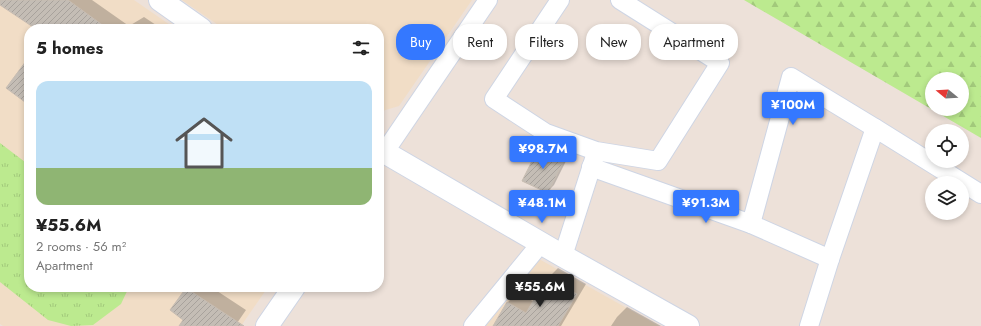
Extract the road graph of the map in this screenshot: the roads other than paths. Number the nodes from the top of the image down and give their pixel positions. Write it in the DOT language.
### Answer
graph roads {
  1 [pos="160,0"];
  2 [pos="488,0"];
  3 [pos="560,0"];
  4 [pos="620,0"];
  5 [pos="194,24"];
  6 [pos="875,128"];
  7 [pos="384,150"];
  8 [pos="384,156"];
  9 [pos="594,159"];
  10 [pos="981,194"];
  11 [pos="751,224"];
  12 [pos="541,243"];
  13 [pos="563,256"];
  14 [pos="830,259"];
  15 [pos="291,292"];
  16 [pos="267,326"];
  17 [pos="473,326"];
  18 [pos="688,326"];
  19 [pos="809,326"];
  1 -- 5 [label="street"];
  2 -- 7 [label="street"];
  3 -- 9 [label="street"];
  4 -- 9 [label="street"];
  6 -- 10 [label="street"];
  6 -- 11 [label="street"];
  6 -- 14 [label="street"];
  8 -- 12 [label="street"];
  9 -- 11 [label="street"];
  9 -- 13 [label="street"];
  11 -- 14 [label="street"];
  12 -- 13 [label="street"];
  12 -- 17 [label="street"];
  13 -- 18 [label="street"];
  14 -- 19 [label="street"];
  15 -- 16 [label="street"];
}
